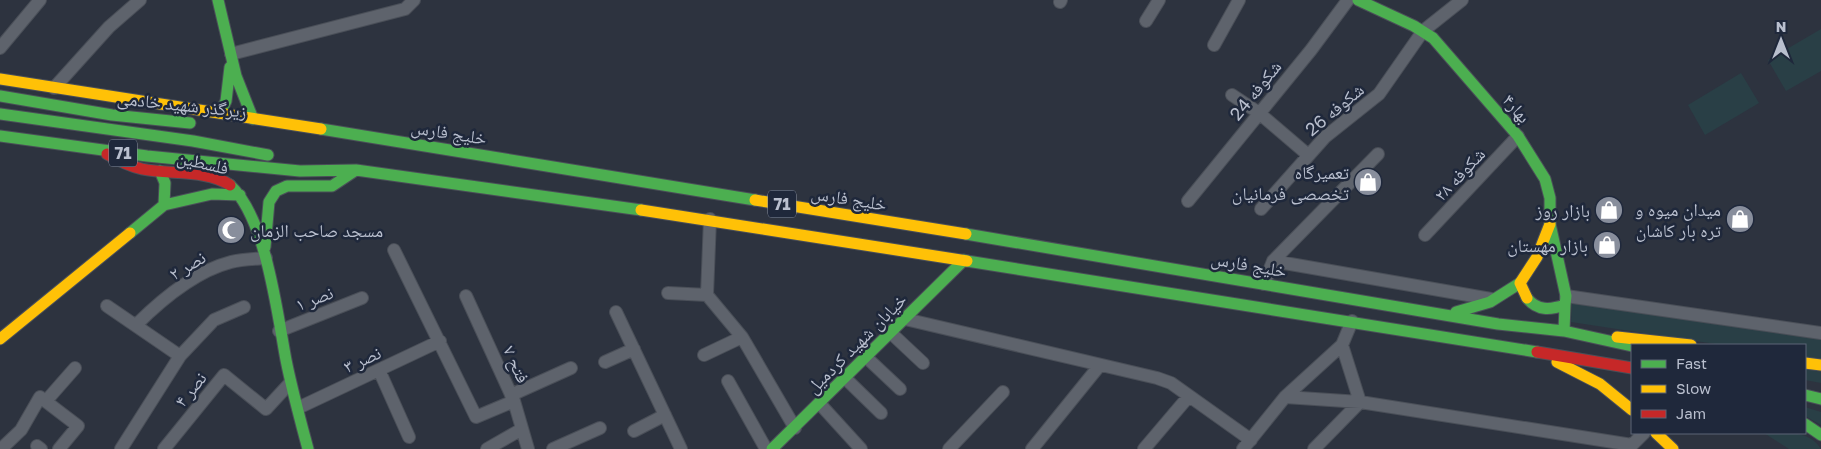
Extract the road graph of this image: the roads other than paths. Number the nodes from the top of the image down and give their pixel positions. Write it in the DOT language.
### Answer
graph roads {
  1 [pos="40,0"];
  2 [pos="140,0"];
  3 [pos="218,0"];
  4 [pos="414,0"];
  5 [pos="1159,0"];
  6 [pos="1239,0"];
  7 [pos="1348,0"];
  8 [pos="1358,0"];
  9 [pos="1462,0"];
  10 [pos="1380,4"];
  11 [pos="1146,21"];
  12 [pos="1423,31"];
  13 [pos="1214,45"];
  14 [pos="0,48"];
  15 [pos="231,54"];
  16 [pos="0,79"];
  17 [pos="54,88"];
  18 [pos="1232,95"];
  19 [pos="0,96"];
  20 [pos="220,113"];
  21 [pos="1259,113"];
  22 [pos="0,114"];
  23 [pos="253,119"];
  24 [pos="200,124"];
  25 [pos="229,127"];
  26 [pos="362,135"];
  27 [pos="0,136"];
  28 [pos="1518,136"];
  29 [pos="99,150"];
  30 [pos="1307,154"];
  31 [pos="1378,154"];
  32 [pos="160,170"];
  33 [pos="356,170"];
  34 [pos="240,195"];
  35 [pos="1188,201"];
  36 [pos="164,205"];
  37 [pos="1261,209"];
  38 [pos="710,220"];
  39 [pos="1550,224"];
  40 [pos="1425,235"];
  41 [pos="394,250"];
  42 [pos="265,254"];
  43 [pos="964,260"];
  44 [pos="1273,261"];
  45 [pos="1520,283"];
  46 [pos="1264,284"];
  47 [pos="668,293"];
  48 [pos="707,295"];
  49 [pos="466,296"];
  50 [pos="362,298"];
  51 [pos="1496,300"];
  52 [pos="1566,300"];
  53 [pos="107,306"];
  54 [pos="244,307"];
  55 [pos="616,312"];
  56 [pos="1428,312"];
  57 [pos="905,318"];
  58 [pos="1352,321"];
  59 [pos="136,325"];
  60 [pos="279,330"];
  61 [pos="1564,331"];
  62 [pos="891,333"];
  63 [pos="1821,333"];
  64 [pos="742,337"];
  65 [pos="0,339"];
  66 [pos="440,341"];
  67 [pos="1494,344"];
  68 [pos="1682,344"];
  69 [pos="1342,345"];
  70 [pos="1631,346"];
  71 [pos="634,349"];
  72 [pos="704,355"];
  73 [pos="866,357"];
  74 [pos="177,360"];
  75 [pos="605,362"];
  76 [pos="923,363"];
  77 [pos="1806,363"];
  78 [pos="1100,365"];
  79 [pos="1821,365"];
  80 [pos="75,368"];
  81 [pos="571,368"];
  82 [pos="1631,368"];
  83 [pos="379,370"];
  84 [pos="845,378"];
  85 [pos="728,381"];
  86 [pos="290,382"];
  87 [pos="900,389"];
  88 [pos="1003,392"];
  89 [pos="1806,394"];
  90 [pos="1189,396"];
  91 [pos="1285,397"];
  92 [pos="513,398"];
  93 [pos="1821,399"];
  94 [pos="46,401"];
  95 [pos="1360,402"];
  96 [pos="820,404"];
  97 [pos="298,408"];
  98 [pos="1631,409"];
  99 [pos="881,414"];
  100 [pos="665,415"];
  101 [pos="1806,425"];
  102 [pos="600,428"];
  103 [pos="795,428"];
  104 [pos="522,429"];
  105 [pos="634,431"];
  106 [pos="1643,434"];
  107 [pos="1657,434"];
  108 [pos="1666,434"];
  109 [pos="1821,435"];
  110 [pos="409,437"];
  111 [pos="1247,444"];
  112 [pos="1630,447"];
  113 [pos="1,449"];
  114 [pos="60,449"];
  115 [pos="121,449"];
  116 [pos="164,449"];
  117 [pos="308,449"];
  118 [pos="487,449"];
  119 [pos="528,449"];
  120 [pos="553,449"];
  121 [pos="681,449"];
  122 [pos="766,449"];
  123 [pos="772,449"];
  124 [pos="861,449"];
  125 [pos="949,449"];
  126 [pos="1032,449"];
  127 [pos="1144,449"];
  128 [pos="1314,449"];
  129 [pos="1674,449"];
  1 -- 14 [label="street"];
  2 -- 17 [label="street"];
  3 -- 15 [label="main road"];
  4 -- 15 [label="street"];
  5 -- 11 [label="street"];
  6 -- 13 [label="street"];
  7 -- 21 [label="street, شکوفه 24"];
  8 -- 10 [label="main road, بهار۴"];
  9 -- 12 [label="street, شکوفه 26"];
  10 -- 12 [label="main road, بهار۴"];
  12 -- 28 [label="main road, بهار۴"];
  12 -- 30 [label="street, شکوفه 26"];
  15 -- 20 [label="main road"];
  15 -- 23 [label="main road"];
  16 -- 17 [label="main road, خلیج فارس / 71"];
  17 -- 20 [label="main road, خلیج فارس / 71"];
  18 -- 21 [label="street"];
  19 -- 24 [label="main road, زیرگذر شهید خادمی"];
  20 -- 23 [label="main road, خلیج فارس / 71"];
  21 -- 30 [label="street"];
  21 -- 35 [label="street, شکوفه 24"];
  22 -- 33 [label="main road, زیرگذر شهید خادمی"];
  23 -- 26 [label="main road, خلیج فارس / 71"];
  25 -- 26 [label="main road, زیرگذر شهید خادمی"];
  26 -- 46 [label="main road, خلیج فارس / 71"];
  27 -- 29 [label="main road, 71"];
  28 -- 39 [label="main road, بهار۴"];
  28 -- 40 [label="street, شکوفه ۲۸"];
  29 -- 32 [label="main road, فلسطین"];
  29 -- 33 [label="main road, 71"];
  30 -- 37 [label="street, شکوفه 26"];
  31 -- 44 [label="street"];
  32 -- 34 [label="main road, فلسطین"];
  32 -- 36 [label="main road"];
  33 -- 38 [label="main road, 71"];
  33 -- 42 [label="main road, فلسطین"];
  34 -- 36 [label="main road"];
  34 -- 42 [label="main road, فلسطین"];
  36 -- 65 [label="main road"];
  38 -- 43 [label="main road, 71"];
  38 -- 48 [label="street"];
  39 -- 45 [label="main road"];
  39 -- 52 [label="main road, بهار۴"];
  41 -- 66 [label="street"];
  42 -- 59 [label="street, نصر ۲"];
  42 -- 60 [label="main road, فلسطین"];
  43 -- 57 [label="main road, خیابان شهید کردمیل"];
  43 -- 58 [label="main road, 71"];
  44 -- 46 [label="street"];
  44 -- 51 [label="street"];
  45 -- 51 [label="main road"];
  45 -- 52 [label="main road"];
  46 -- 56 [label="main road, خلیج فارس / 71"];
  47 -- 48 [label="street"];
  48 -- 64 [label="street"];
  49 -- 92 [label="street, فتح ۷"];
  50 -- 60 [label="street, نصر ۱"];
  51 -- 56 [label="main road"];
  52 -- 61 [label="main road, بهار۴"];
  52 -- 63 [label="street"];
  53 -- 59 [label="street"];
  54 -- 74 [label="street"];
  55 -- 71 [label="street"];
  56 -- 61 [label="main road, خلیج فارس / 71"];
  57 -- 62 [label="main road, خیابان شهید کردمیل"];
  57 -- 78 [label="street"];
  58 -- 67 [label="main road, 71"];
  58 -- 69 [label="street"];
  59 -- 74 [label="street"];
  60 -- 86 [label="main road, فلسطین"];
  61 -- 68 [label="main road"];
  61 -- 70 [label="main road, خلیج فارس / 71"];
  62 -- 73 [label="main road, خیابان شهید کردمیل"];
  62 -- 76 [label="street"];
  64 -- 72 [label="street"];
  64 -- 103 [label="street"];
  66 -- 83 [label="street, نصر ۳"];
  66 -- 92 [label="street"];
  67 -- 82 [label="main road, 71"];
  67 -- 98 [label="main road"];
  69 -- 91 [label="street"];
  69 -- 95 [label="street"];
  71 -- 75 [label="street"];
  71 -- 100 [label="street"];
  73 -- 84 [label="main road, خیابان شهید کردمیل"];
  73 -- 87 [label="street"];
  74 -- 115 [label="street"];
  77 -- 79 [label="main road"];
  78 -- 90 [label="street"];
  78 -- 126 [label="street"];
  80 -- 94 [label="street"];
  81 -- 92 [label="street"];
  83 -- 97 [label="street, نصر ۳"];
  83 -- 110 [label="street"];
  84 -- 96 [label="main road, خیابان شهید کردمیل"];
  84 -- 99 [label="street"];
  85 -- 122 [label="street"];
  86 -- 97 [label="main road, فلسطین"];
  86 -- 116 [label="street, نصر ۴"];
  88 -- 125 [label="street"];
  89 -- 93 [label="main road"];
  90 -- 111 [label="street"];
  90 -- 127 [label="street"];
  91 -- 95 [label="street"];
  91 -- 111 [label="street"];
  92 -- 104 [label="street, فتح ۷"];
  94 -- 113 [label="street"];
  94 -- 114 [label="street"];
  95 -- 112 [label="street"];
  95 -- 128 [label="street"];
  96 -- 103 [label="main road, خیابان شهید کردمیل"];
  96 -- 124 [label="street"];
  97 -- 117 [label="main road, فلسطین"];
  100 -- 105 [label="street"];
  100 -- 121 [label="street"];
  101 -- 109 [label="main road"];
  102 -- 120 [label="street"];
  103 -- 123 [label="main road, خیابان شهید کردمیل"];
  104 -- 118 [label="street"];
  104 -- 119 [label="street, فتح ۷"];
  106 -- 112 [label="street"];
  107 -- 129 [label="main road"];
  108 -- 129 [label="main road"];
}
